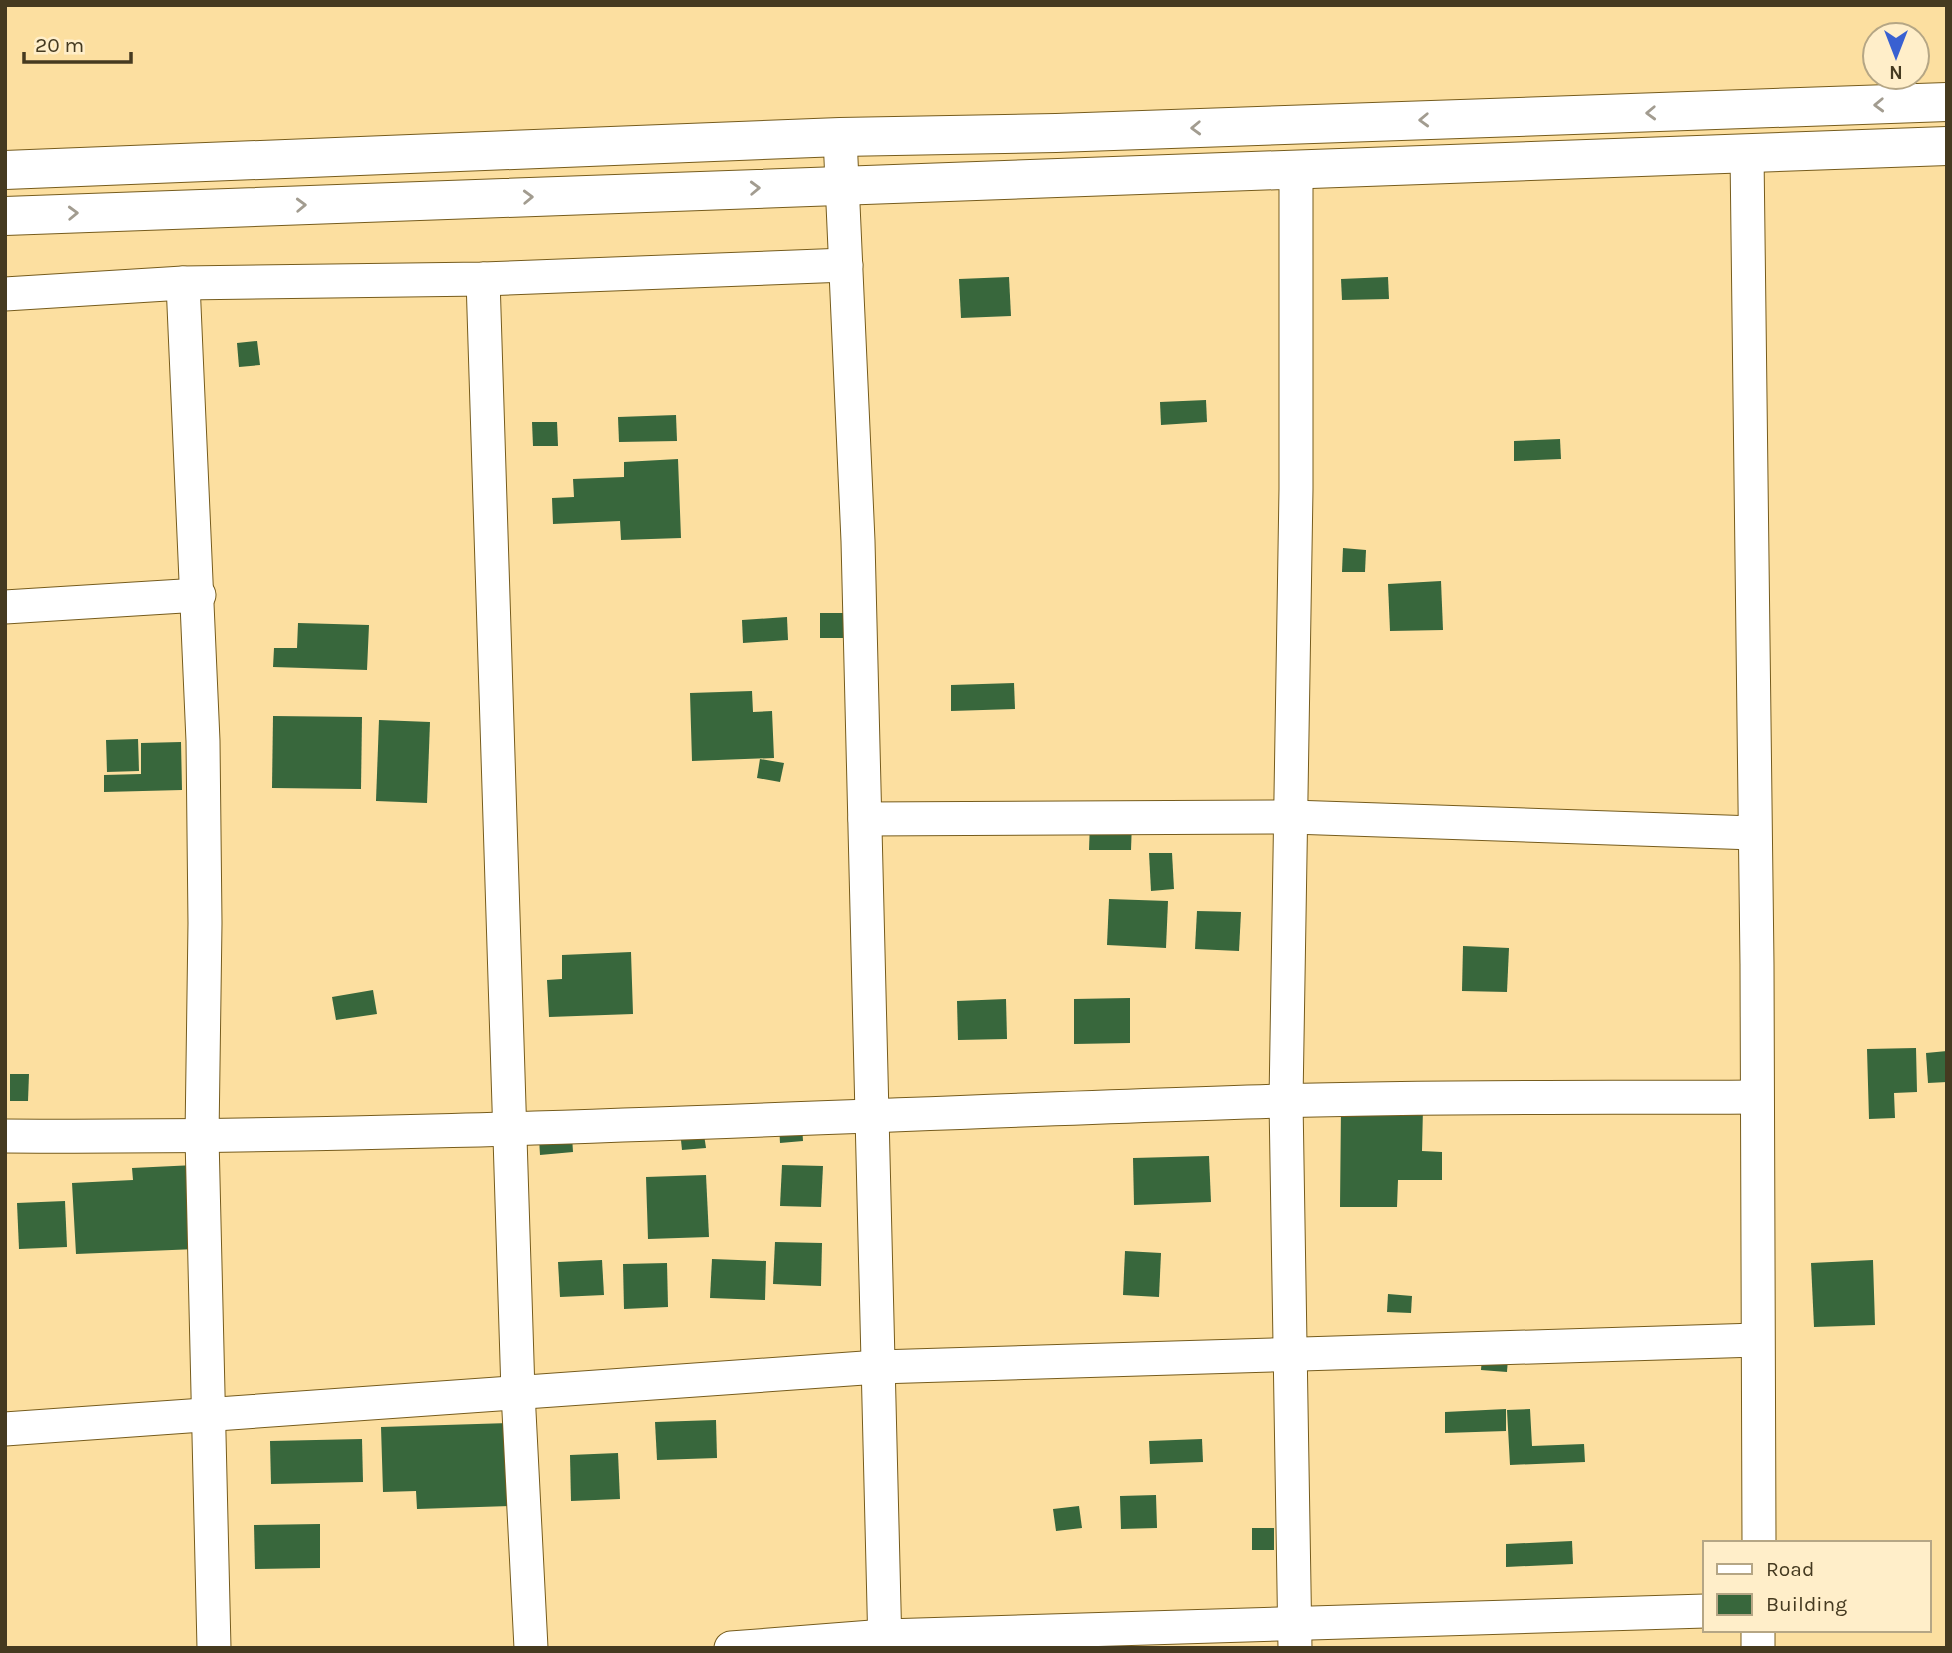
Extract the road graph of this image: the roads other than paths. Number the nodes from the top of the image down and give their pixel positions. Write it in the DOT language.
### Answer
graph roads {
  1 [pos="1947,102"];
  2 [pos="840,137"];
  3 [pos="1947,146"];
  4 [pos="1747,154"];
  5 [pos="5,170"];
  6 [pos="1296,170"];
  7 [pos="843,185"];
  8 [pos="5,216"];
  9 [pos="846,265"];
  10 [pos="483,279"];
  11 [pos="183,283"];
  12 [pos="5,294"];
  13 [pos="199,595"];
  14 [pos="5,607"];
  15 [pos="1292,817"];
  16 [pos="866,819"];
  17 [pos="1754,833"];
  18 [pos="1756,1097"];
  19 [pos="1286,1101"];
  20 [pos="874,1115"];
  21 [pos="510,1129"];
  22 [pos="5,1136"];
  23 [pos="202,1137"];
  24 [pos="1757,1340"];
  25 [pos="1290,1354"];
  26 [pos="878,1367"];
  27 [pos="518,1392"];
  28 [pos="209,1415"];
  29 [pos="5,1429"];
  30 [pos="1759,1541"];
  31 [pos="1703,1611"];
  32 [pos="1295,1635"];
  33 [pos="885,1642"];
  34 [pos="214,1648"];
  35 [pos="531,1648"];
  36 [pos="731,1648"];
  1 -- 2 [label="highway, one-way"];
  2 -- 5 [label="highway"];
  2 -- 7 [label="street"];
  3 -- 4 [label="highway"];
  4 -- 6 [label="highway"];
  4 -- 17 [label="street"];
  6 -- 7 [label="highway"];
  6 -- 15 [label="street"];
  8 -- 7 [label="highway, one-way"];
  7 -- 9 [label="street"];
  9 -- 10 [label="street"];
  9 -- 16 [label="street"];
  10 -- 11 [label="street"];
  10 -- 21 [label="street"];
  11 -- 12 [label="street"];
  11 -- 13 [label="street"];
  13 -- 14 [label="street"];
  13 -- 23 [label="street"];
  15 -- 16 [label="street"];
  15 -- 17 [label="street"];
  15 -- 19 [label="street"];
  16 -- 20 [label="street"];
  17 -- 18 [label="street"];
  18 -- 19 [label="street"];
  18 -- 24 [label="street"];
  19 -- 20 [label="street"];
  19 -- 25 [label="street"];
  20 -- 21 [label="street"];
  20 -- 26 [label="street"];
  21 -- 23 [label="street"];
  21 -- 27 [label="street"];
  22 -- 23 [label="street"];
  23 -- 28 [label="street"];
  24 -- 25 [label="street"];
  24 -- 30 [label="street"];
  25 -- 26 [label="street"];
  25 -- 32 [label="street"];
  26 -- 27 [label="street"];
  26 -- 33 [label="street"];
  27 -- 28 [label="street"];
  27 -- 35 [label="street"];
  28 -- 29 [label="street"];
  28 -- 34 [label="street"];
  31 -- 32 [label="street"];
  32 -- 33 [label="street"];
  33 -- 36 [label="street"];
}
